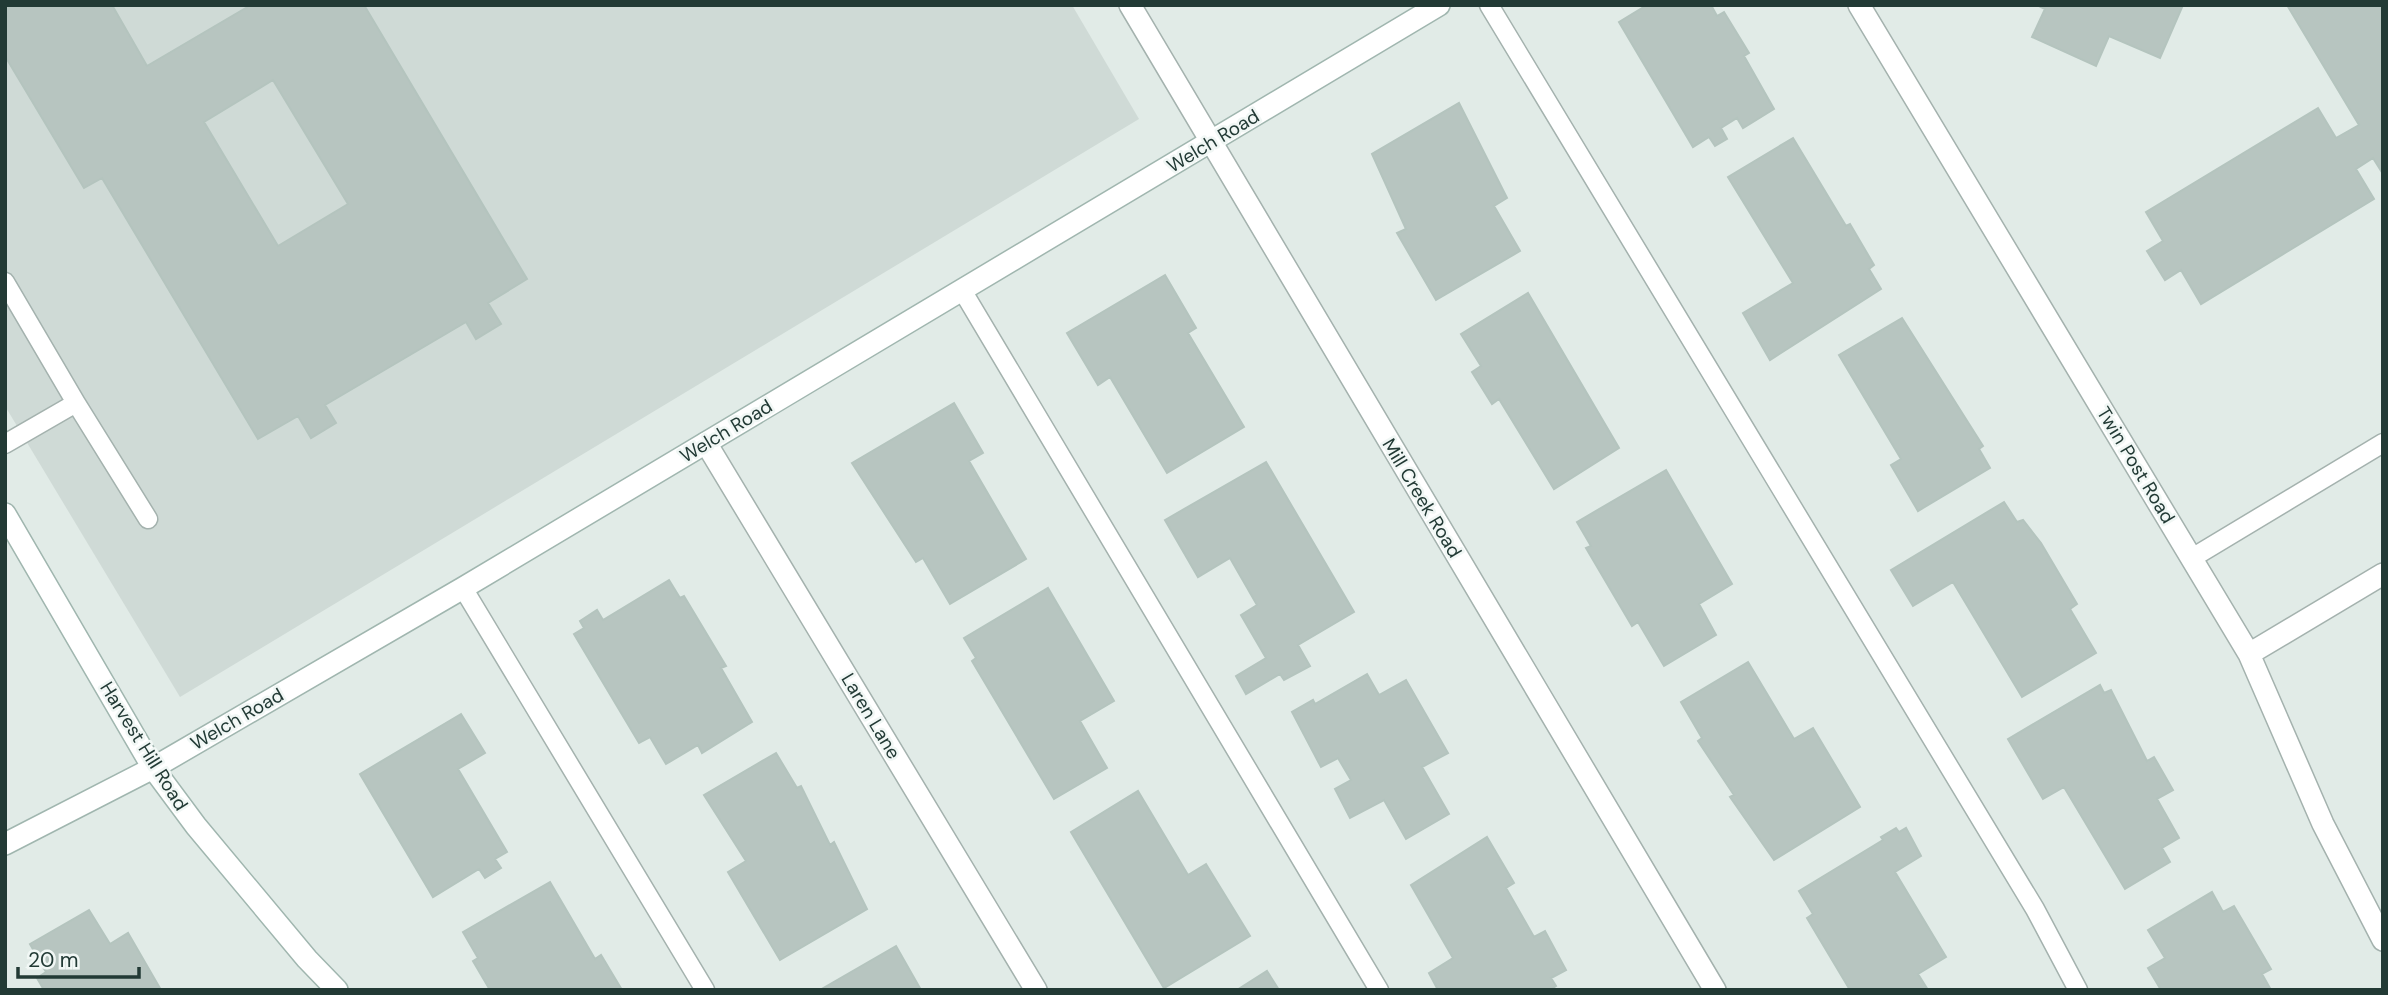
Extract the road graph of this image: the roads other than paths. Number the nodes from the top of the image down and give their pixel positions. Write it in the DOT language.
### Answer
graph roads {
  1 [pos="1130,5"];
  2 [pos="1439,5"];
  3 [pos="1489,5"];
  4 [pos="1859,5"];
  5 [pos="1211,142"];
  6 [pos="5,282"];
  7 [pos="962,290"];
  8 [pos="76,403"];
  9 [pos="706,443"];
  10 [pos="2383,443"];
  11 [pos="5,444"];
  12 [pos="5,514"];
  13 [pos="148,519"];
  14 [pos="2192,558"];
  15 [pos="2383,575"];
  16 [pos="463,588"];
  17 [pos="2249,654"];
  18 [pos="153,768"];
  19 [pos="5,844"];
  20 [pos="2383,940"];
  21 [pos="337,990"];
  22 [pos="705,990"];
  23 [pos="1036,990"];
  24 [pos="1379,990"];
  25 [pos="1715,990"];
  26 [pos="2078,990"];
  1 -- 5 [label="street, Mill Creek Road"];
  2 -- 5 [label="street, Welch Road"];
  3 -- 26 [label="lane"];
  4 -- 14 [label="street, Twin Post Road"];
  5 -- 7 [label="street, Welch Road"];
  5 -- 25 [label="street, Mill Creek Road"];
  6 -- 8 [label="lane"];
  7 -- 9 [label="street, Welch Road"];
  7 -- 24 [label="lane"];
  8 -- 11 [label="lane"];
  8 -- 13 [label="lane"];
  9 -- 16 [label="street, Welch Road"];
  9 -- 23 [label="street, Laren Lane"];
  10 -- 14 [label="lane"];
  12 -- 18 [label="street, Harvest Hill Road"];
  14 -- 17 [label="street, Twin Post Road"];
  15 -- 17 [label="street"];
  16 -- 18 [label="street, Welch Road"];
  16 -- 22 [label="lane"];
  17 -- 20 [label="street, Twin Post Road"];
  18 -- 19 [label="street, Welch Road"];
  18 -- 21 [label="street, Harvest Hill Road"];
}
